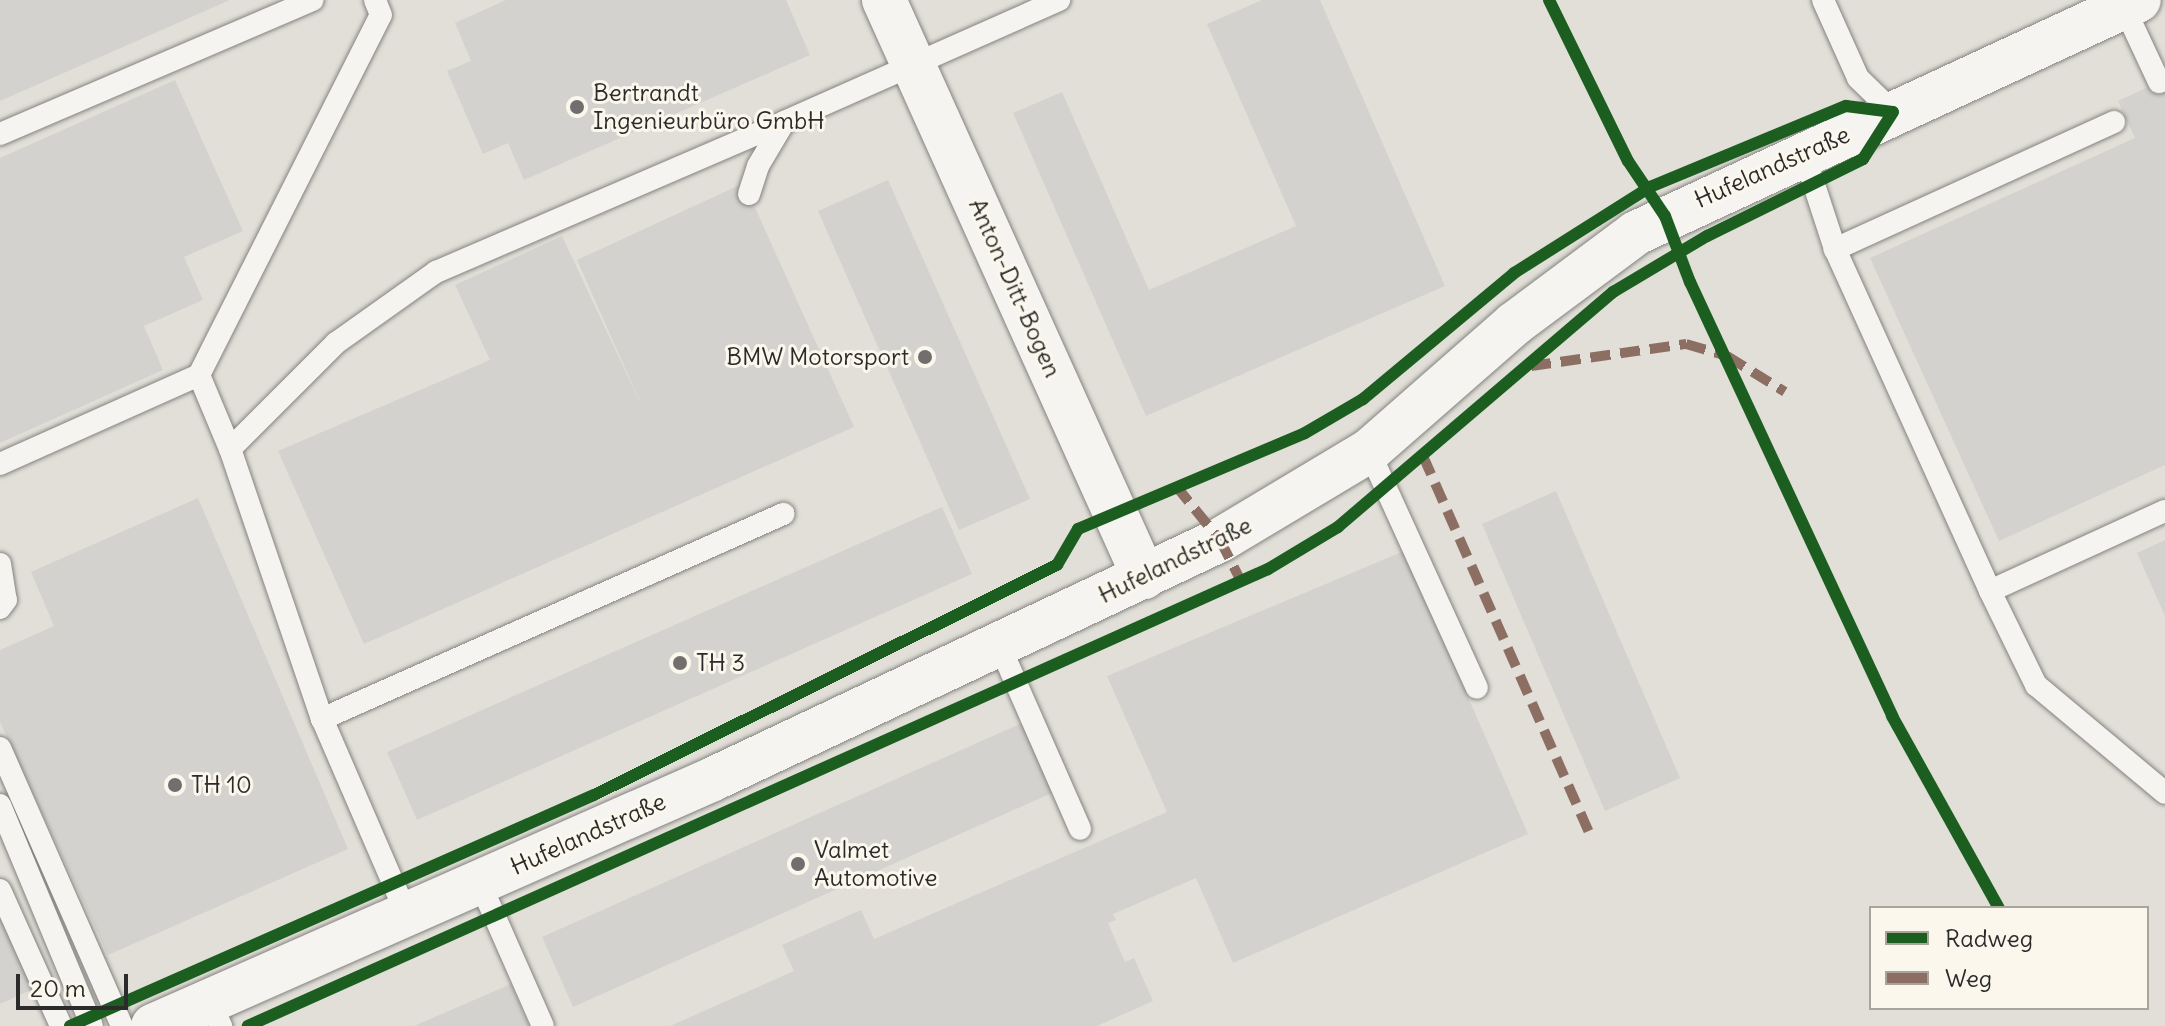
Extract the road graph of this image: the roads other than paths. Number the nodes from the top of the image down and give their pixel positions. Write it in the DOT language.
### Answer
graph roads {
  1 [pos="312,0"];
  2 [pos="375,0"];
  3 [pos="884,0"];
  4 [pos="1059,0"];
  5 [pos="1823,0"];
  6 [pos="2132,4"];
  7 [pos="914,64"];
  8 [pos="2159,82"];
  9 [pos="1893,112"];
  10 [pos="784,122"];
  11 [pos="2114,122"];
  12 [pos="0,134"];
  13 [pos="1804,154"];
  14 [pos="749,194"];
  15 [pos="1835,249"];
  16 [pos="199,375"];
  17 [pos="230,449"];
  18 [pos="1369,451"];
  19 [pos="0,464"];
  20 [pos="2165,511"];
  21 [pos="783,514"];
  22 [pos="0,564"];
  23 [pos="1144,577"];
  24 [pos="1990,591"];
  25 [pos="0,608"];
  26 [pos="998,642"];
  27 [pos="1477,688"];
  28 [pos="322,719"];
  29 [pos="0,748"];
  30 [pos="2165,793"];
  31 [pos="0,805"];
  32 [pos="1080,829"];
  33 [pos="479,881"];
  34 [pos="0,890"];
  35 [pos="407,915"];
  36 [pos="215,1013"];
  37 [pos="165,1023"];
  38 [pos="61,1026"];
  39 [pos="92,1026"];
  40 [pos="122,1026"];
  41 [pos="543,1026"];
  1 -- 12 [label="lane"];
  2 -- 16 [label="lane"];
  3 -- 7 [label="street, Anton-Ditt-Bogen"];
  4 -- 7 [label="lane"];
  5 -- 9 [label="lane"];
  6 -- 8 [label="lane"];
  6 -- 9 [label="street, Hufelandstraße"];
  7 -- 10 [label="lane"];
  7 -- 23 [label="street, Anton-Ditt-Bogen"];
  9 -- 13 [label="street, Hufelandstraße"];
  10 -- 14 [label="lane"];
  10 -- 17 [label="lane"];
  11 -- 15 [label="lane"];
  13 -- 15 [label="lane"];
  13 -- 18 [label="street, Hufelandstraße"];
  15 -- 24 [label="lane"];
  16 -- 17 [label="lane"];
  16 -- 19 [label="lane"];
  17 -- 28 [label="lane"];
  18 -- 23 [label="street, Hufelandstraße"];
  18 -- 27 [label="lane"];
  20 -- 24 [label="lane"];
  21 -- 28 [label="lane"];
  22 -- 25 [label="lane"];
  23 -- 26 [label="street, Hufelandstraße"];
  24 -- 30 [label="lane"];
  26 -- 32 [label="lane"];
  26 -- 33 [label="street, Hufelandstraße"];
  28 -- 35 [label="lane"];
  29 -- 40 [label="lane"];
  31 -- 39 [label="lane"];
  33 -- 35 [label="street, Hufelandstraße"];
  33 -- 41 [label="lane"];
  34 -- 38 [label="lane"];
  35 -- 36 [label="street, Hufelandstraße"];
  36 -- 37 [label="street, Hufelandstraße"];
}
